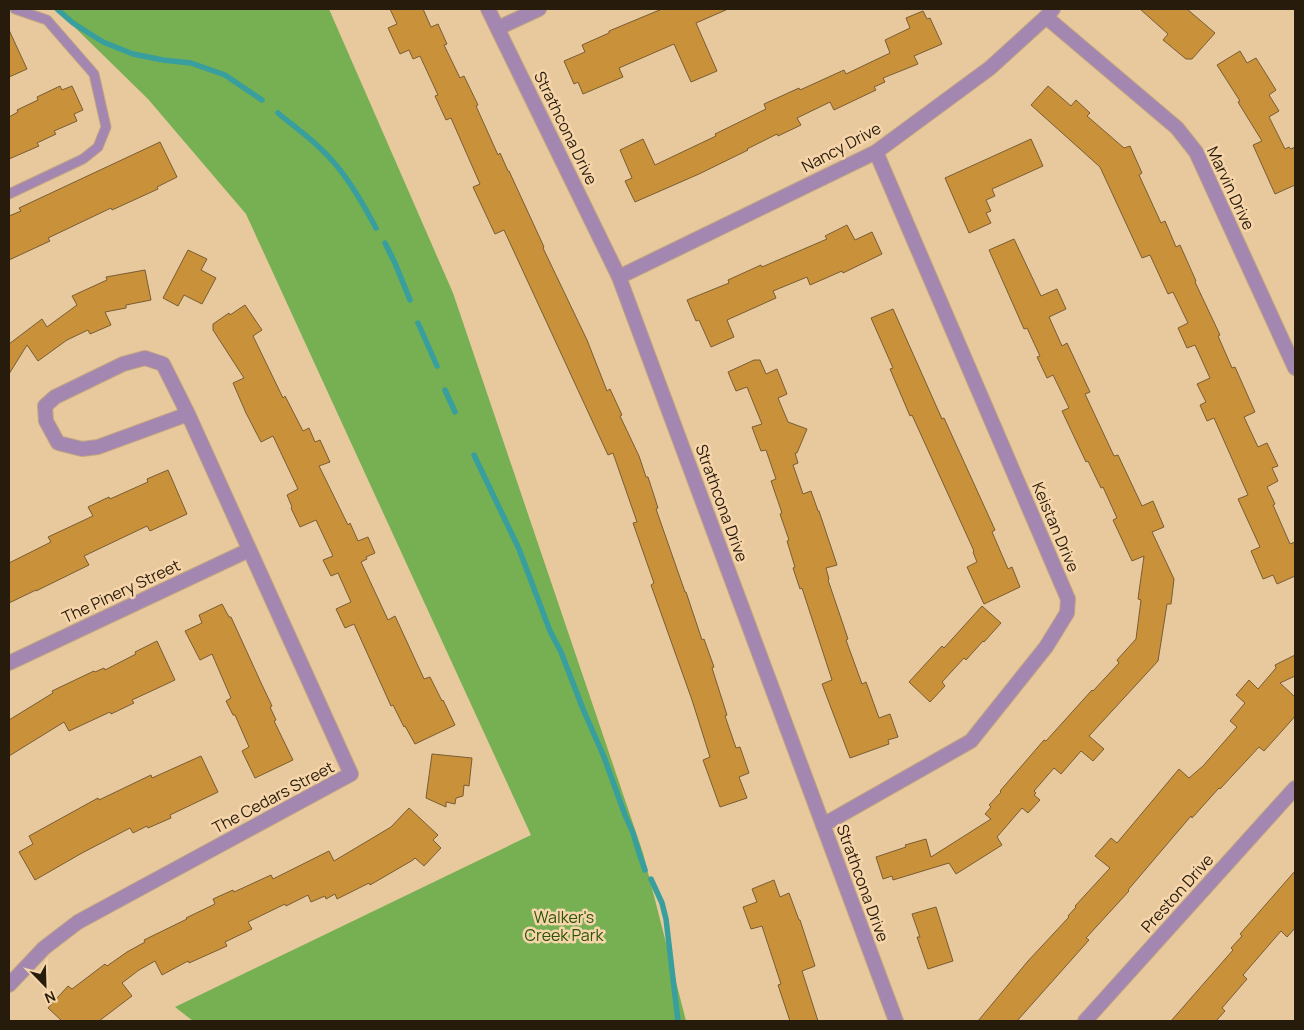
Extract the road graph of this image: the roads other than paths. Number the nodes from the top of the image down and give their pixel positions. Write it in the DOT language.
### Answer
graph roads {
  1 [pos="15,9"];
  2 [pos="488,9"];
  3 [pos="539,9"];
  4 [pos="1050,13"];
  5 [pos="498,28"];
  6 [pos="876,152"];
  7 [pos="9,194"];
  8 [pos="619,277"];
  9 [pos="1295,368"];
  10 [pos="188,414"];
  11 [pos="249,550"];
  12 [pos="9,663"];
  13 [pos="1295,788"];
  14 [pos="823,825"];
  15 [pos="9,986"];
  16 [pos="896,1021"];
  17 [pos="1085,1021"];
  1 -- 7 [label="lane"];
  2 -- 5 [label="street, Strathcona Drive"];
  3 -- 5 [label="street"];
  4 -- 6 [label="street, Nancy Drive"];
  4 -- 9 [label="street, Marvin Drive"];
  5 -- 8 [label="street, Strathcona Drive"];
  6 -- 8 [label="street, Nancy Drive"];
  6 -- 14 [label="street, Keistan Drive"];
  8 -- 14 [label="street, Strathcona Drive"];
  10 -- 10 [label="street, The Cedars Street"];
  10 -- 11 [label="street, The Cedars Street"];
  11 -- 12 [label="street, The Pinery Street"];
  11 -- 15 [label="street, The Cedars Street"];
  13 -- 17 [label="street, Preston Drive"];
  14 -- 16 [label="street, Strathcona Drive"];
}
